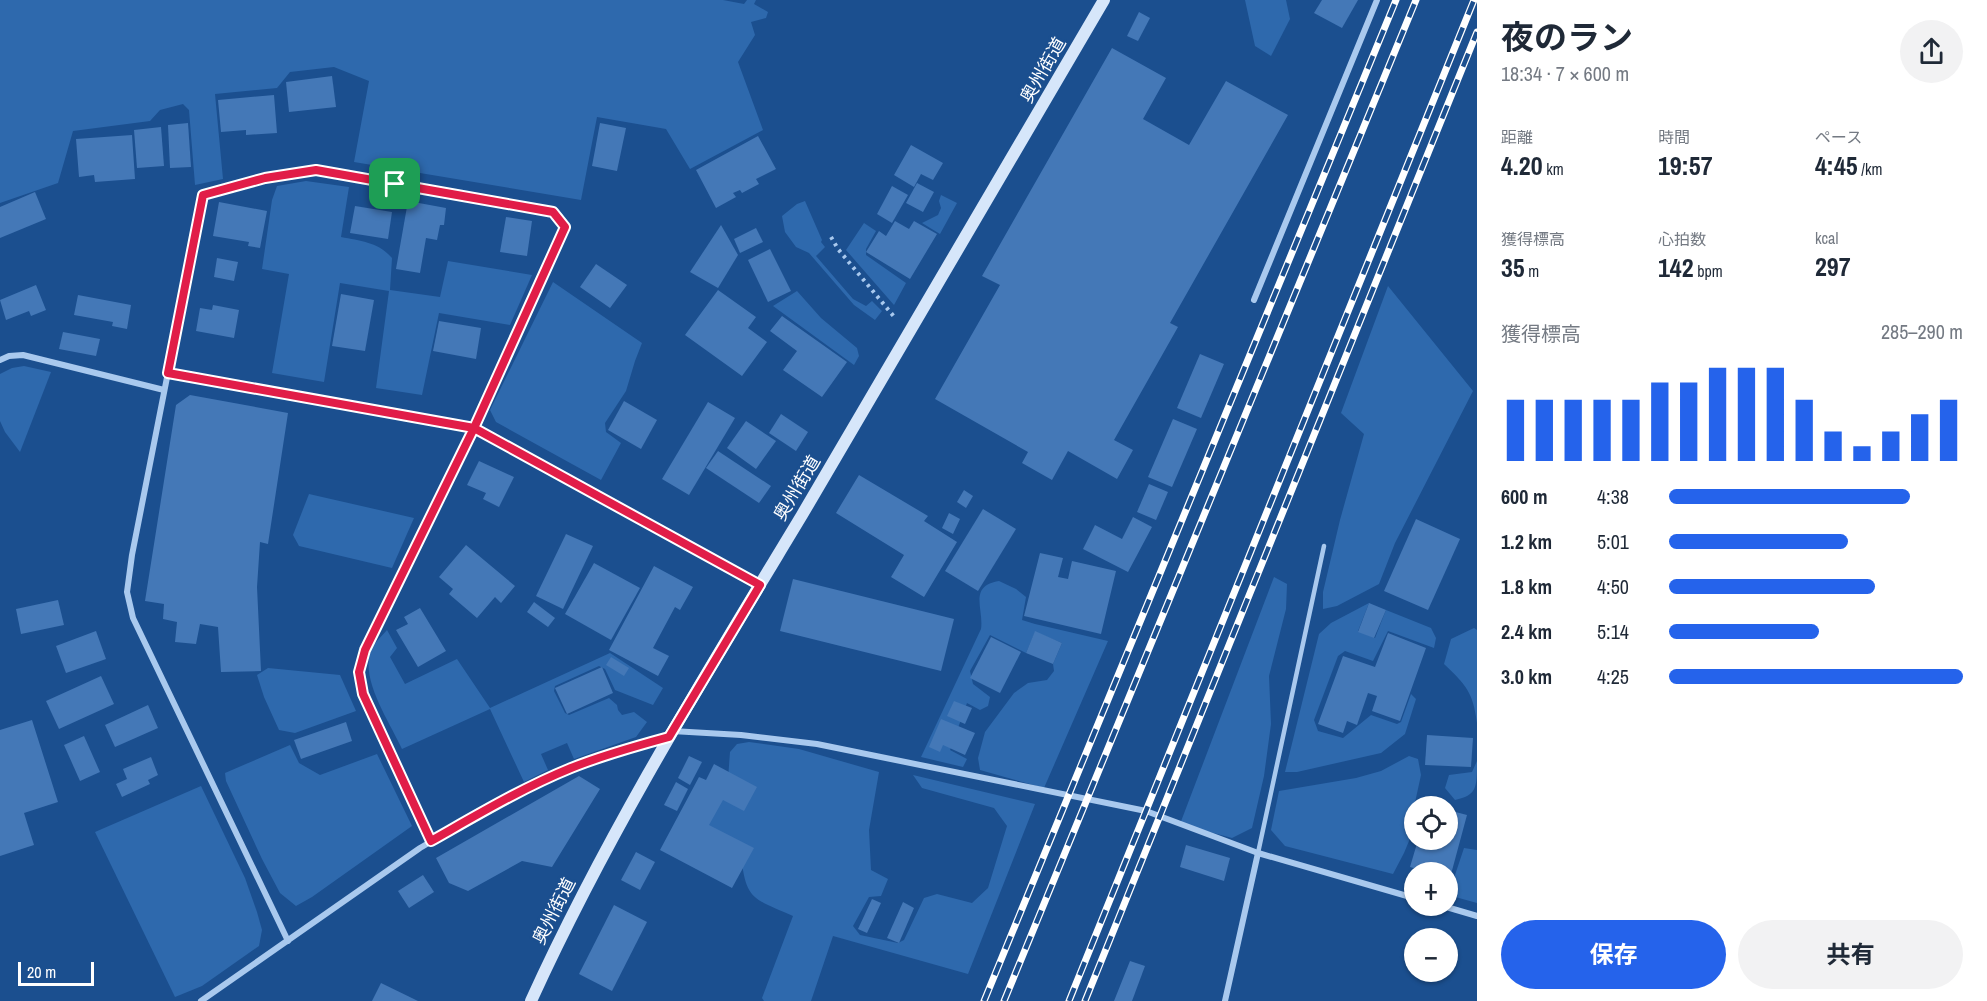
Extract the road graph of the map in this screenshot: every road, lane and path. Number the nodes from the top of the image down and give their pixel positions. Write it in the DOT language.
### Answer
graph roads {
  1 [pos="1104,0"];
  2 [pos="1377,0"];
  3 [pos="831,237"];
  4 [pos="1254,300"];
  5 [pos="910,335"];
  6 [pos="0,360"];
  7 [pos="168,373"];
  8 [pos="164,390"];
  9 [pos="474,428"];
  10 [pos="1324,546"];
  11 [pos="760,585"];
  12 [pos="670,734"];
  13 [pos="431,841"];
  14 [pos="1258,853"];
  15 [pos="1404,895"];
  16 [pos="1458,910"];
  17 [pos="1477,916"];
  18 [pos="288,941"];
  19 [pos="201,1001"];
  20 [pos="531,1001"];
  21 [pos="1225,1001"];
  1 -- 5 [label="main road, 奥州街道"];
  2 -- 4 [label="street"];
  3 -- 5 [label="path"];
  5 -- 11 [label="main road, 奥州街道"];
  6 -- 8 [label="street"];
  7 -- 8 [label="street"];
  7 -- 9 [label="street"];
  7 -- 9 [label="street"];
  8 -- 18 [label="street"];
  9 -- 11 [label="street"];
  9 -- 13 [label="street"];
  10 -- 14 [label="lane"];
  11 -- 12 [label="main road, 奥州街道"];
  12 -- 13 [label="street"];
  12 -- 14 [label="street"];
  12 -- 20 [label="main road, 奥州街道"];
  13 -- 18 [label="street"];
  14 -- 15 [label="street"];
  14 -- 21 [label="street"];
  16 -- 17 [label="street"];
  18 -- 19 [label="street"];
}
